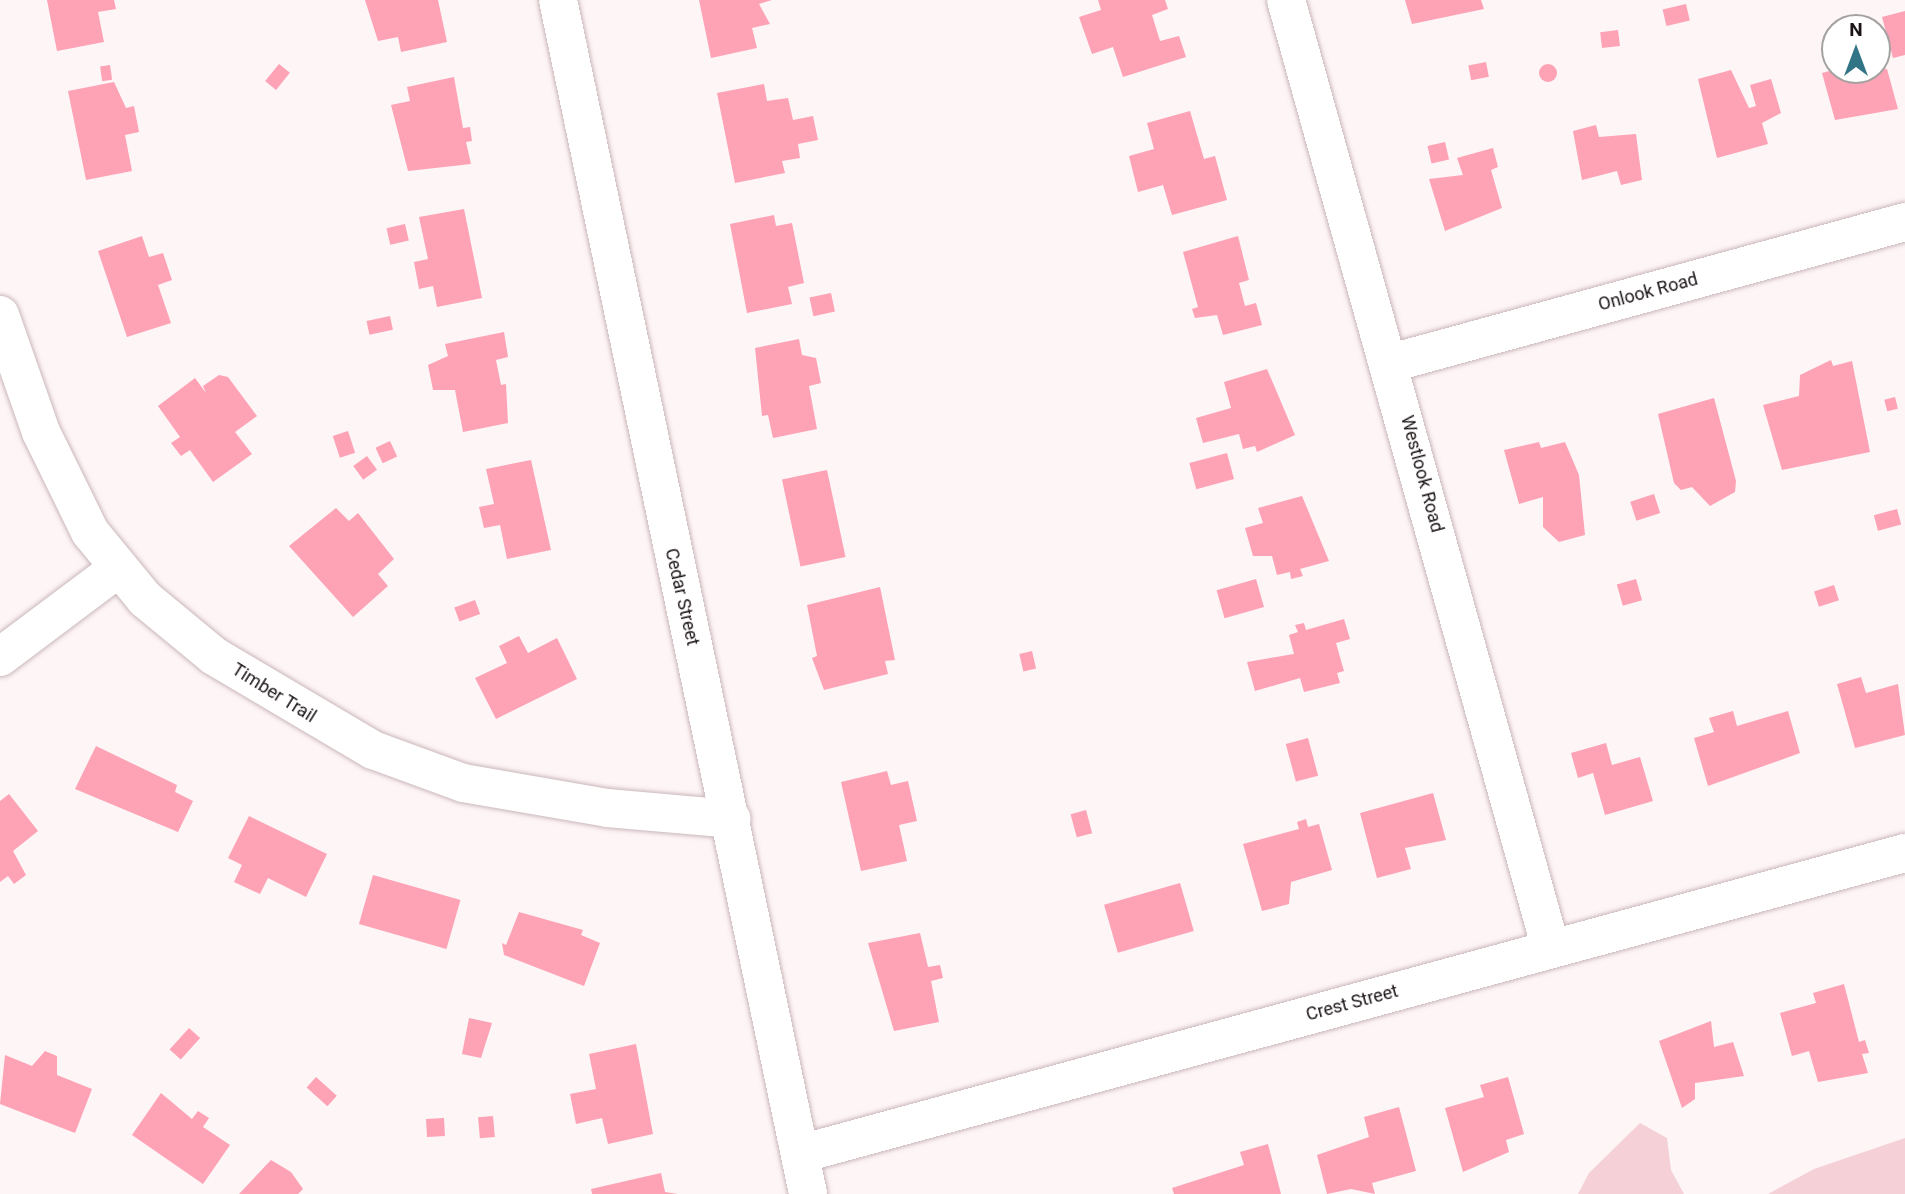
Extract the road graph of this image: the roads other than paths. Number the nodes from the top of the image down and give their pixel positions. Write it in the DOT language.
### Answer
graph roads {
  1 [pos="558,0"];
  2 [pos="1286,0"];
  3 [pos="1905,222"];
  4 [pos="0,315"];
  5 [pos="1391,363"];
  6 [pos="117,569"];
  7 [pos="0,657"];
  8 [pos="732,818"];
  9 [pos="1905,853"];
  10 [pos="1551,949"];
  11 [pos="800,1154"];
  12 [pos="808,1194"];
  1 -- 8 [label="street, Cedar Street"];
  2 -- 5 [label="street, Westlook Road"];
  3 -- 5 [label="street, Onlook Road"];
  4 -- 6 [label="street, Timber Trail"];
  5 -- 10 [label="street, Westlook Road"];
  6 -- 7 [label="street"];
  6 -- 8 [label="street, Timber Trail"];
  8 -- 11 [label="street, Cedar Street"];
  9 -- 10 [label="street, Crest Street"];
  10 -- 11 [label="street, Crest Street"];
  11 -- 12 [label="street, Cedar Street"];
}
